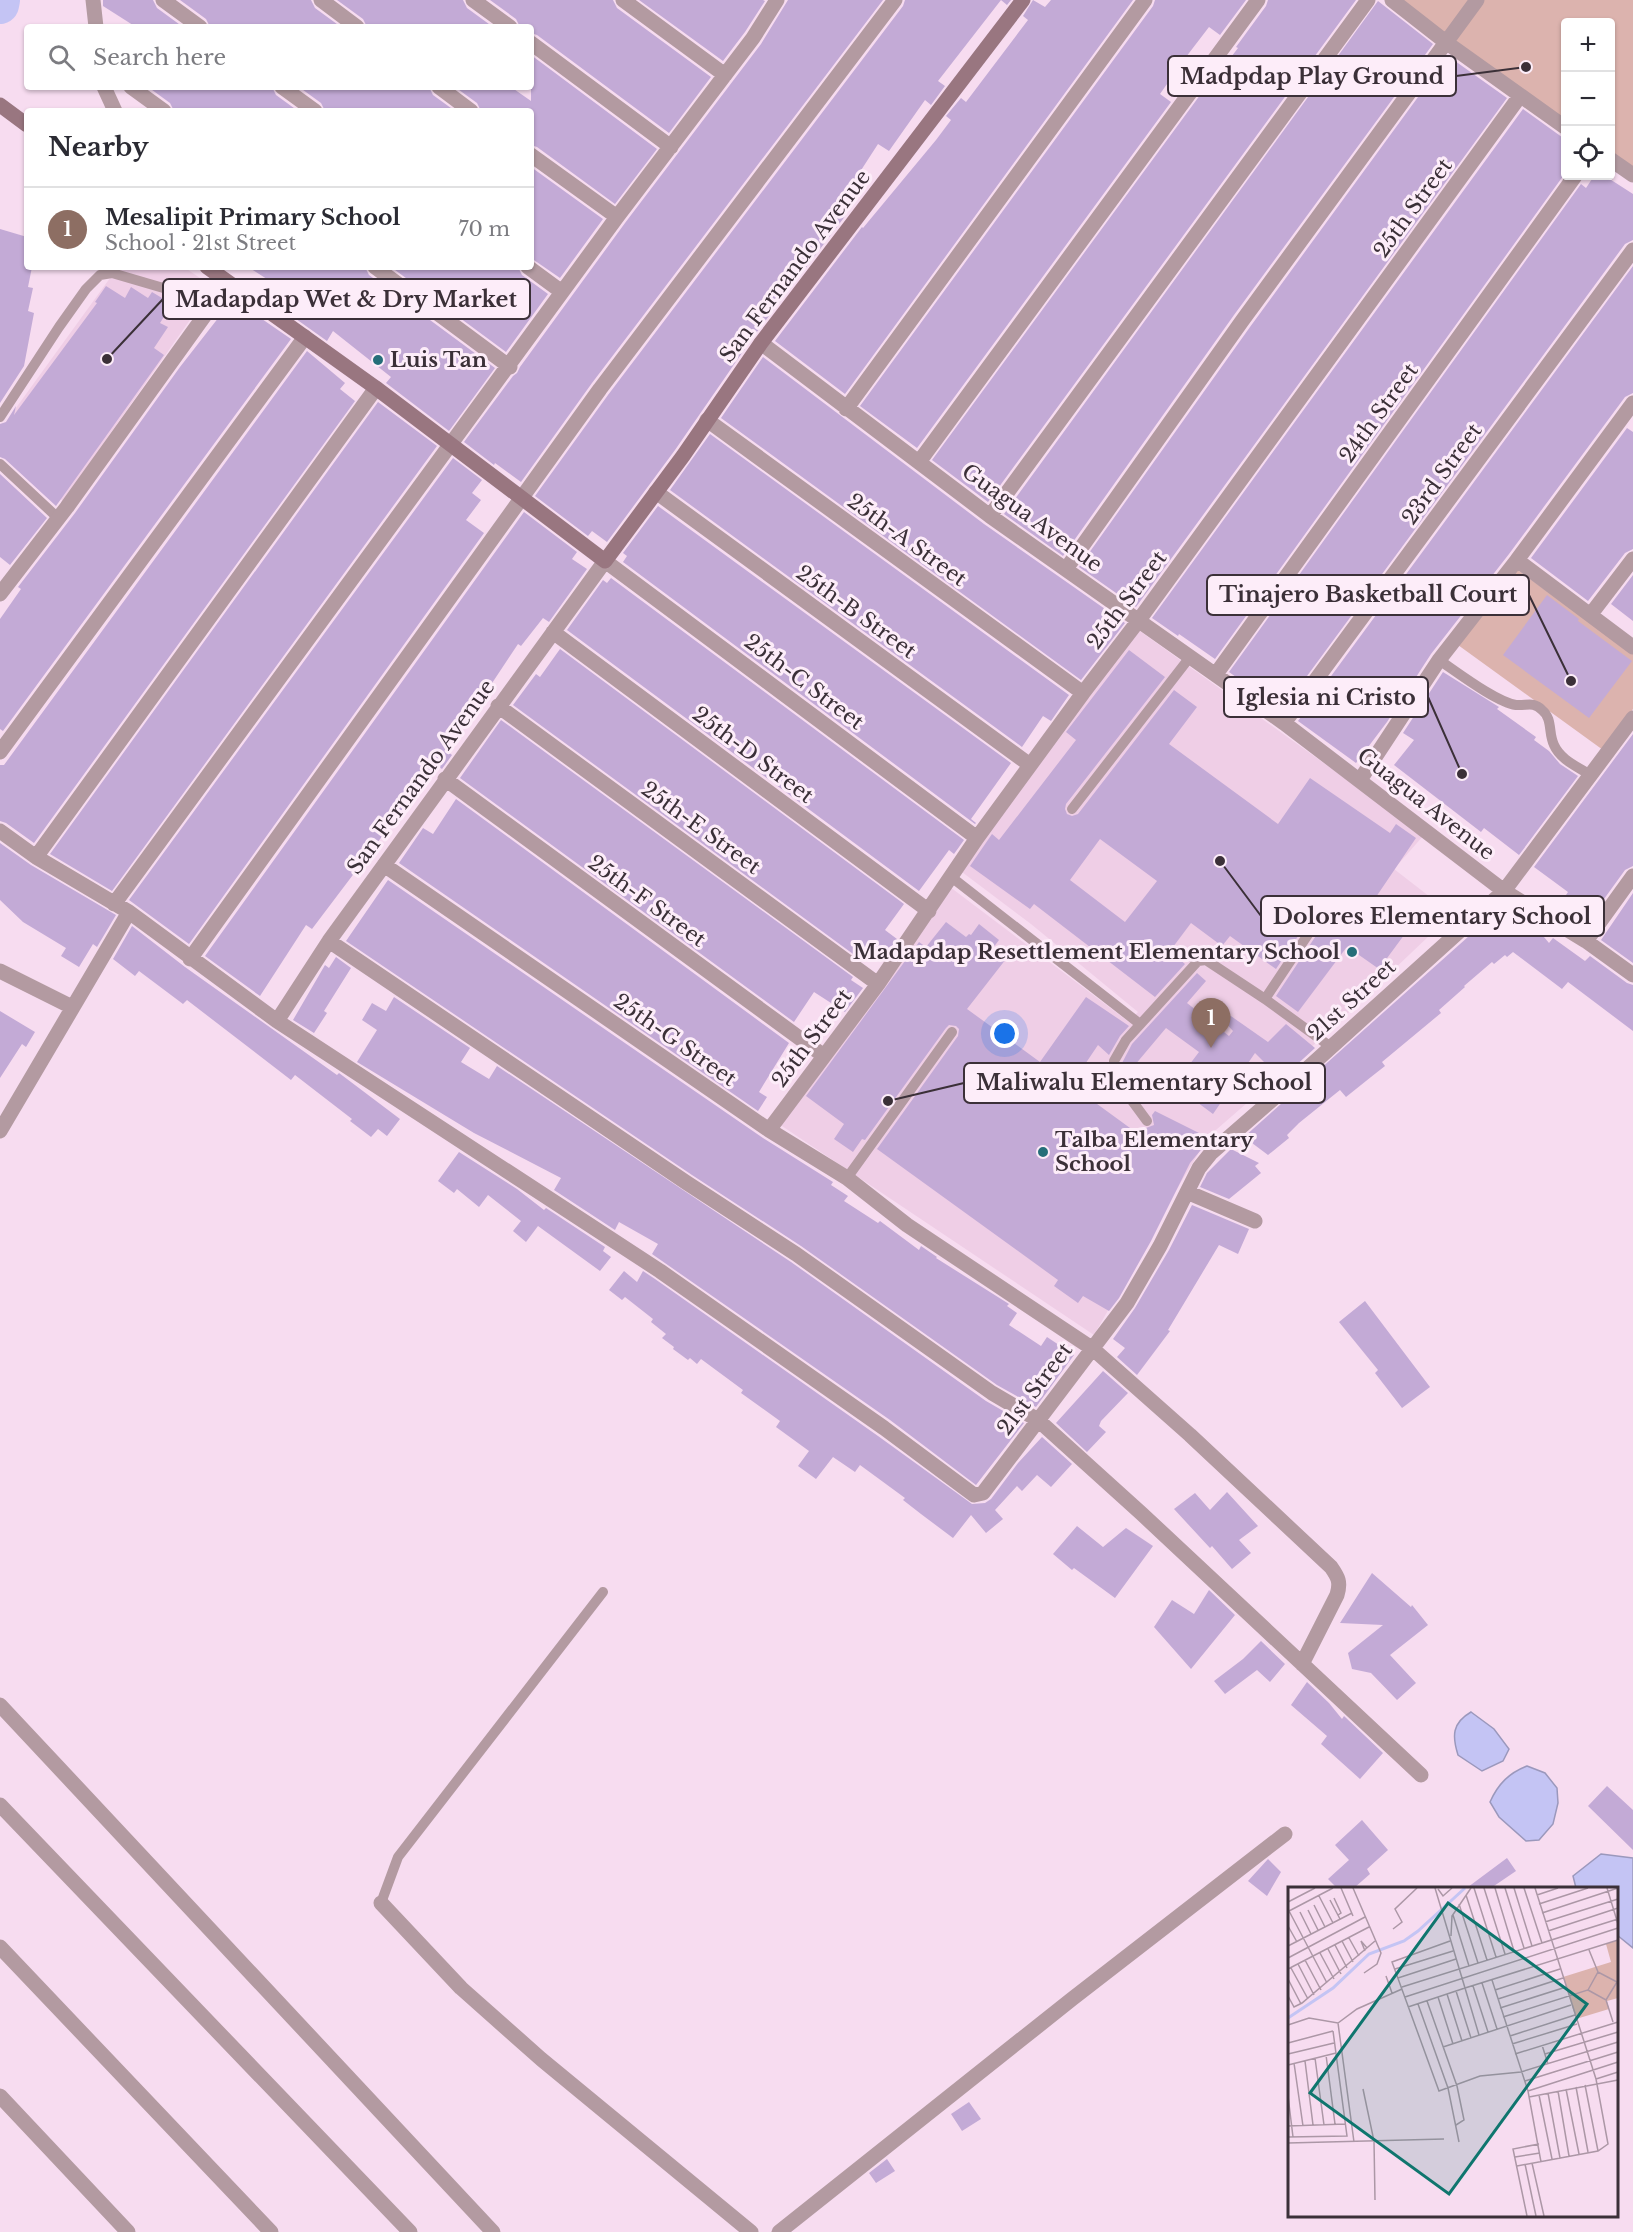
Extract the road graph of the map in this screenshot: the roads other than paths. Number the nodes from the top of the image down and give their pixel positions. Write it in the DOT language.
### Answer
graph roads {
  1 [pos="93,0"];
  2 [pos="163,0"];
  3 [pos="321,0"];
  4 [pos="473,0"];
  5 [pos="623,0"];
  6 [pos="777,0"];
  7 [pos="895,0"];
  8 [pos="1023,0"];
  9 [pos="1145,0"];
  10 [pos="1258,0"];
  11 [pos="1368,0"];
  12 [pos="1392,0"];
  13 [pos="1477,0"];
  14 [pos="96,24"];
  15 [pos="196,24"];
  16 [pos="353,24"];
  17 [pos="506,24"];
  18 [pos="1447,43"];
  19 [pos="534,45"];
  20 [pos="725,75"];
  21 [pos="106,90"];
  22 [pos="135,90"];
  23 [pos="286,90"];
  24 [pos="443,90"];
  25 [pos="1520,96"];
  26 [pos="0,105"];
  27 [pos="114,108"];
  28 [pos="160,108"];
  29 [pos="311,108"];
  30 [pos="467,108"];
  31 [pos="24,123"];
  32 [pos="1563,126"];
  33 [pos="671,147"];
  34 [pos="534,157"];
  35 [pos="1615,162"];
  36 [pos="1633,175"];
  37 [pos="1572,180"];
  38 [pos="617,217"];
  39 [pos="1633,250"];
  40 [pos="212,270"];
  41 [pos="379,270"];
  42 [pos="532,270"];
  43 [pos="228,283"];
  44 [pos="562,292"];
  45 [pos="215,301"];
  46 [pos="305,337"];
  47 [pos="761,343"];
  48 [pos="510,367"];
  49 [pos="376,388"];
  50 [pos="1633,403"];
  51 [pos="846,409"];
  52 [pos="0,417"];
  53 [pos="707,420"];
  54 [pos="450,445"];
  55 [pos="918,462"];
  56 [pos="0,464"];
  57 [pos="656,492"];
  58 [pos="522,500"];
  59 [pos="990,516"];
  60 [pos="58,518"];
  61 [pos="1517,560"];
  62 [pos="1633,560"];
  63 [pos="605,561"];
  64 [pos="1065,569"];
  65 [pos="0,594"];
  66 [pos="1591,614"];
  67 [pos="1139,620"];
  68 [pos="553,632"];
  69 [pos="1633,647"];
  70 [pos="1190,657"];
  71 [pos="1439,660"];
  72 [pos="1216,674"];
  73 [pos="1083,693"];
  74 [pos="498,706"];
  75 [pos="1633,718"];
  76 [pos="1284,723"];
  77 [pos="0,752"];
  78 [pos="1030,765"];
  79 [pos="1589,774"];
  80 [pos="445,779"];
  81 [pos="1360,780"];
  82 [pos="1072,809"];
  83 [pos="0,831"];
  84 [pos="977,838"];
  85 [pos="36,857"];
  86 [pos="384,865"];
  87 [pos="950,876"];
  88 [pos="1633,876"];
  89 [pos="1504,891"];
  90 [pos="1329,903"];
  91 [pos="114,904"];
  92 [pos="929,911"];
  93 [pos="129,912"];
  94 [pos="329,941"];
  95 [pos="1586,942"];
  96 [pos="190,959"];
  97 [pos="0,971"];
  98 [pos="1633,975"];
  99 [pos="878,984"];
  100 [pos="1265,999"];
  101 [pos="72,1007"];
  102 [pos="277,1021"];
  103 [pos="1140,1024"];
  104 [pos="952,1032"];
  105 [pos="1331,1047"];
  106 [pos="824,1056"];
  107 [pos="1147,1122"];
  108 [pos="769,1130"];
  109 [pos="0,1131"];
  110 [pos="847,1178"];
  111 [pos="1187,1192"];
  112 [pos="1256,1221"];
  113 [pos="1093,1349"];
  114 [pos="1038,1420"];
  115 [pos="603,1592"];
  116 [pos="1302,1664"];
  117 [pos="0,1705"];
  118 [pos="1421,1775"];
  119 [pos="0,1805"];
  120 [pos="1285,1834"];
  121 [pos="381,1903"];
  122 [pos="0,1947"];
  123 [pos="0,2096"];
  124 [pos="128,2232"];
  125 [pos="271,2232"];
  126 [pos="410,2232"];
  127 [pos="493,2232"];
  128 [pos="751,2232"];
  129 [pos="779,2232"];
  1 -- 14 [label="street"];
  2 -- 15 [label="street"];
  3 -- 16 [label="street"];
  4 -- 17 [label="street"];
  5 -- 20 [label="street"];
  6 -- 20 [label="street"];
  7 -- 58 [label="street"];
  8 -- 47 [label="main road, San Fernando Avenue"];
  9 -- 51 [label="street"];
  10 -- 55 [label="street"];
  11 -- 59 [label="street"];
  12 -- 18 [label="street"];
  13 -- 18 [label="street"];
  18 -- 25 [label="street"];
  18 -- 64 [label="street"];
  19 -- 33 [label="street"];
  20 -- 33 [label="street"];
  21 -- 27 [label="street"];
  22 -- 28 [label="street"];
  23 -- 29 [label="street"];
  24 -- 30 [label="street"];
  25 -- 32 [label="street"];
  25 -- 67 [label="street, 25th Street"];
  26 -- 31 [label="main road"];
  33 -- 38 [label="street"];
  34 -- 38 [label="street"];
  35 -- 36 [label="street"];
  37 -- 72 [label="street, 24th Street"];
  38 -- 44 [label="street"];
  39 -- 76 [label="street, 23rd Street"];
  40 -- 43 [label="main road"];
  41 -- 48 [label="street"];
  42 -- 44 [label="street"];
  43 -- 45 [label="street"];
  43 -- 46 [label="main road"];
  44 -- 48 [label="street"];
  45 -- 52 [label="lane"];
  45 -- 60 [label="street"];
  46 -- 49 [label="main road"];
  46 -- 77 [label="street"];
  47 -- 51 [label="street, Guagua Avenue"];
  47 -- 53 [label="main road, San Fernando Avenue"];
  48 -- 54 [label="street"];
  49 -- 54 [label="main road"];
  49 -- 85 [label="street"];
  50 -- 61 [label="street"];
  51 -- 55 [label="street, Guagua Avenue"];
  53 -- 57 [label="main road, San Fernando Avenue"];
  53 -- 73 [label="street, 25th-A Street"];
  54 -- 58 [label="main road"];
  54 -- 91 [label="street"];
  55 -- 59 [label="street, Guagua Avenue"];
  56 -- 60 [label="lane"];
  57 -- 63 [label="main road, San Fernando Avenue"];
  57 -- 78 [label="street, 25th-B Street"];
  58 -- 63 [label="main road"];
  58 -- 96 [label="street"];
  59 -- 64 [label="street, Guagua Avenue"];
  60 -- 65 [label="street"];
  61 -- 66 [label="street"];
  61 -- 71 [label="street"];
  62 -- 66 [label="street"];
  63 -- 68 [label="street, San Fernando Avenue"];
  63 -- 84 [label="street, 25th-C Street"];
  64 -- 67 [label="street, Guagua Avenue"];
  66 -- 69 [label="street"];
  67 -- 70 [label="street, Guagua Avenue"];
  67 -- 73 [label="street, 25th Street"];
  68 -- 74 [label="street, San Fernando Avenue"];
  68 -- 92 [label="street, 25th-D Street"];
  70 -- 72 [label="street, Guagua Avenue"];
  70 -- 82 [label="lane"];
  71 -- 79 [label="lane"];
  71 -- 81 [label="street"];
  72 -- 76 [label="street, Guagua Avenue"];
  73 -- 78 [label="street, 25th Street"];
  74 -- 80 [label="street, San Fernando Avenue"];
  74 -- 99 [label="street, 25th-E Street"];
  75 -- 79 [label="street, 21st Street"];
  76 -- 81 [label="street, Guagua Avenue"];
  78 -- 84 [label="street, 25th Street"];
  79 -- 89 [label="street, 21st Street"];
  80 -- 86 [label="street, San Fernando Avenue"];
  80 -- 106 [label="street, 25th-F Street"];
  81 -- 89 [label="street, Guagua Avenue"];
  83 -- 85 [label="street"];
  84 -- 87 [label="street, 25th Street"];
  85 -- 91 [label="street"];
  86 -- 94 [label="street, San Fernando Avenue"];
  86 -- 108 [label="street, 25th-G Street"];
  87 -- 92 [label="street, 25th Street"];
  87 -- 103 [label="lane"];
  88 -- 95 [label="street"];
  89 -- 95 [label="street, Guagua Avenue"];
  89 -- 105 [label="street, 21st Street"];
  90 -- 100 [label="lane"];
  91 -- 93 [label="street"];
  92 -- 99 [label="street, 25th Street"];
  93 -- 96 [label="street"];
  93 -- 101 [label="street"];
  94 -- 102 [label="street, San Fernando Avenue"];
  94 -- 114 [label="street"];
  95 -- 98 [label="street, Guagua Avenue"];
  96 -- 102 [label="street"];
  97 -- 101 [label="street"];
  99 -- 106 [label="street, 25th Street"];
  100 -- 103 [label="lane"];
  100 -- 105 [label="lane"];
  101 -- 109 [label="street"];
  102 -- 114 [label="street, 21st Street"];
  103 -- 107 [label="lane"];
  104 -- 110 [label="lane"];
  105 -- 111 [label="street, 21st Street"];
  106 -- 108 [label="street, 25th Street"];
  108 -- 110 [label="street, 25th-G Street"];
  110 -- 113 [label="street, 25th-G Street"];
  111 -- 112 [label="street"];
  111 -- 113 [label="street, 21st Street"];
  113 -- 114 [label="street, 21st Street"];
  113 -- 116 [label="street, 25th-G Street"];
  114 -- 116 [label="street"];
  115 -- 121 [label="lane"];
  116 -- 118 [label="street"];
  117 -- 127 [label="street"];
  119 -- 126 [label="street"];
  120 -- 129 [label="street"];
  121 -- 128 [label="street"];
  122 -- 125 [label="street"];
  123 -- 124 [label="street"];
}
